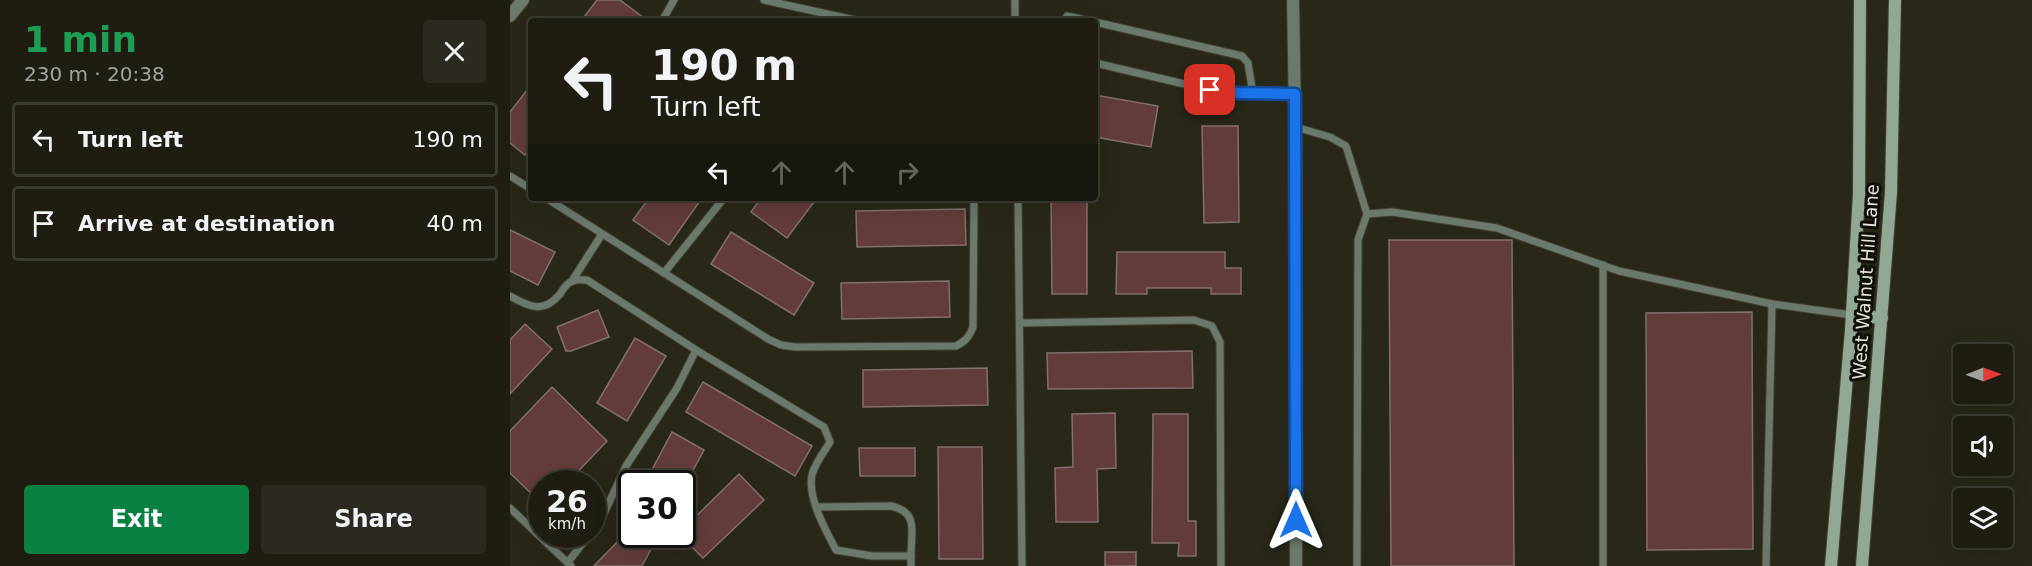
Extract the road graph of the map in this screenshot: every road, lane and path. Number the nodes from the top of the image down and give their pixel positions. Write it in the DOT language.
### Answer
graph roads {
  1 [pos="523,0"];
  2 [pos="674,0"];
  3 [pos="764,0"];
  4 [pos="1015,0"];
  5 [pos="1293,0"];
  6 [pos="1860,0"];
  7 [pos="1895,0"];
  8 [pos="510,16"];
  9 [pos="664,18"];
  10 [pos="831,18"];
  11 [pos="1015,18"];
  12 [pos="1098,23"];
  13 [pos="1098,64"];
  14 [pos="1253,94"];
  15 [pos="1295,94"];
  16 [pos="1295,128"];
  17 [pos="510,176"];
  18 [pos="528,185"];
  19 [pos="551,201"];
  20 [pos="722,201"];
  21 [pos="974,201"];
  22 [pos="1018,201"];
  23 [pos="1367,214"];
  24 [pos="602,234"];
  25 [pos="1603,265"];
  26 [pos="664,273"];
  27 [pos="572,280"];
  28 [pos="510,296"];
  29 [pos="1772,304"];
  30 [pos="1852,315"];
  31 [pos="1881,318"];
  32 [pos="1020,323"];
  33 [pos="696,350"];
  34 [pos="817,507"];
  35 [pos="510,508"];
  36 [pos="606,509"];
  37 [pos="580,548"];
  38 [pos="911,556"];
  39 [pos="570,564"];
  40 [pos="911,566"];
  41 [pos="1022,566"];
  42 [pos="1221,566"];
  43 [pos="1296,566"];
  44 [pos="1357,566"];
  45 [pos="1603,566"];
  46 [pos="1766,566"];
  47 [pos="1831,566"];
  48 [pos="1862,566"];
  1 -- 8 [label="street"];
  2 -- 9 [label="lane"];
  3 -- 10 [label="lane"];
  4 -- 11 [label="lane"];
  5 -- 15 [label="street"];
  6 -- 30 [label="main road, West Walnut Hill Lane"];
  7 -- 31 [label="main road, West Walnut Hill Lane"];
  12 -- 14 [label="lane"];
  13 -- 14 [label="lane"];
  14 -- 15 [label="lane"];
  15 -- 16 [label="street"];
  16 -- 23 [label="lane"];
  16 -- 43 [label="street"];
  17 -- 18 [label="lane"];
  19 -- 24 [label="lane"];
  20 -- 26 [label="lane"];
  21 -- 26 [label="lane"];
  22 -- 32 [label="lane"];
  23 -- 25 [label="lane"];
  23 -- 44 [label="lane"];
  24 -- 26 [label="lane"];
  24 -- 27 [label="lane"];
  25 -- 29 [label="lane"];
  25 -- 45 [label="lane"];
  27 -- 28 [label="lane"];
  27 -- 33 [label="lane"];
  29 -- 30 [label="lane"];
  29 -- 46 [label="lane"];
  30 -- 31 [label="main road"];
  30 -- 47 [label="main road, West Walnut Hill Lane"];
  31 -- 48 [label="main road, West Walnut Hill Lane"];
  32 -- 41 [label="lane"];
  32 -- 42 [label="lane"];
  33 -- 34 [label="lane"];
  33 -- 36 [label="lane"];
  34 -- 38 [label="lane"];
  34 -- 38 [label="lane"];
  35 -- 39 [label="lane"];
  37 -- 39 [label="lane"];
  38 -- 40 [label="lane"];
}
